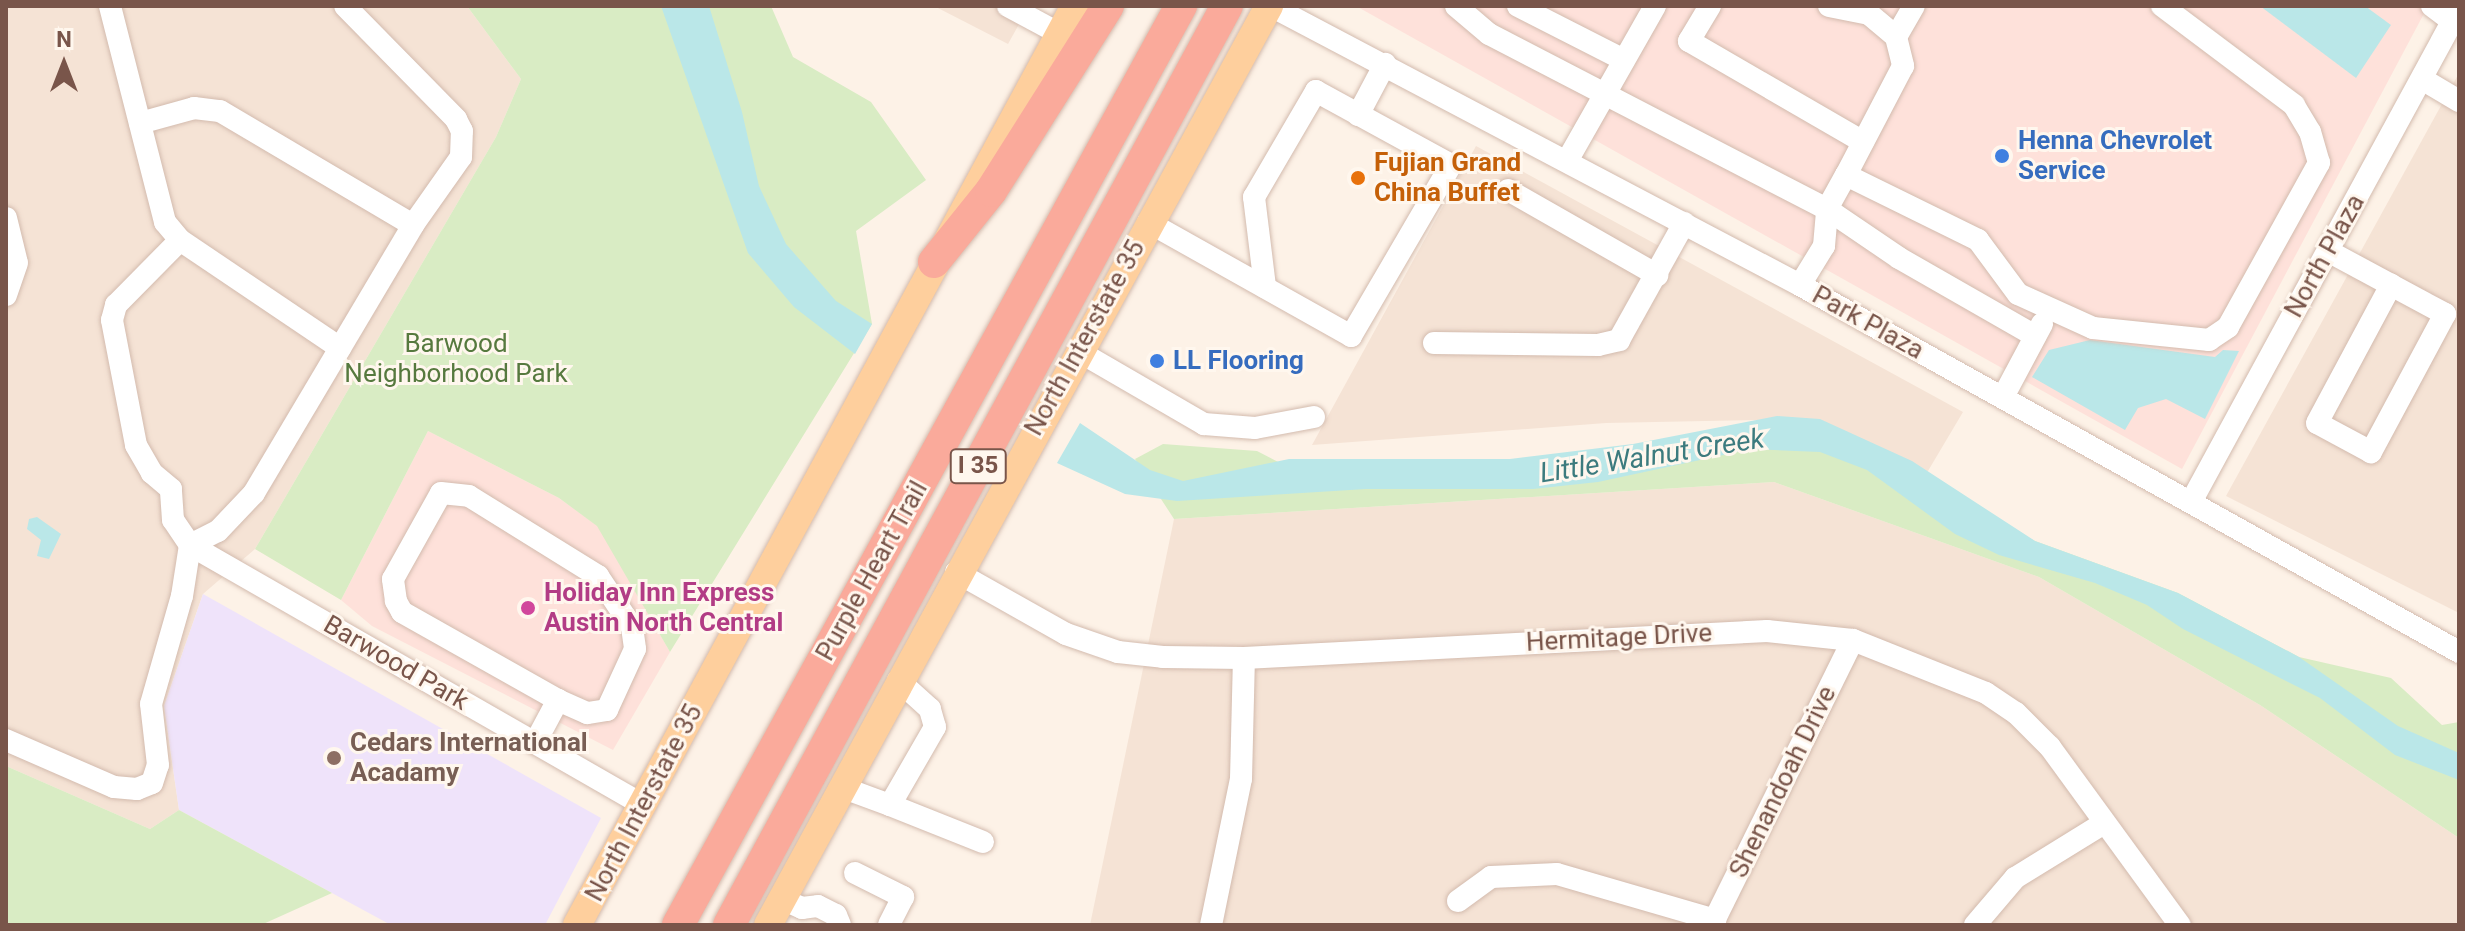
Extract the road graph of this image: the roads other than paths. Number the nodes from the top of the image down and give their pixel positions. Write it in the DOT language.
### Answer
graph roads {
  1 [pos="110,6"];
  2 [pos="345,6"];
  3 [pos="1008,6"];
  4 [pos="1075,6"];
  5 [pos="1108,6"];
  6 [pos="1181,6"];
  7 [pos="1227,6"];
  8 [pos="1270,6"];
  9 [pos="1456,6"];
  10 [pos="1518,6"];
  11 [pos="1655,6"];
  12 [pos="1710,6"];
  13 [pos="1829,6"];
  14 [pos="1914,6"];
  15 [pos="2162,6"];
  16 [pos="2432,6"];
  17 [pos="2456,15"];
  18 [pos="1060,34"];
  19 [pos="1896,37"];
  20 [pos="1624,60"];
  21 [pos="1385,64"];
  22 [pos="2422,79"];
  23 [pos="1605,93"];
  24 [pos="2459,101"];
  25 [pos="1358,115"];
  26 [pos="140,123"];
  27 [pos="1863,142"];
  28 [pos="1567,161"];
  29 [pos="1846,175"];
  30 [pos="1508,190"];
  31 [pos="1827,209"];
  32 [pos="6,218"];
  33 [pos="1148,222"];
  34 [pos="1684,223"];
  35 [pos="413,225"];
  36 [pos="180,240"];
  37 [pos="2328,251"];
  38 [pos="934,262"];
  39 [pos="1657,275"];
  40 [pos="1800,285"];
  41 [pos="2391,285"];
  42 [pos="1265,287"];
  43 [pos="6,295"];
  44 [pos="2050,308"];
  45 [pos="2035,336"];
  46 [pos="1434,343"];
  47 [pos="340,348"];
  48 [pos="1078,351"];
  49 [pos="2003,397"];
  50 [pos="1314,417"];
  51 [pos="2191,502"];
  52 [pos="190,545"];
  53 [pos="956,572"];
  54 [pos="1853,640"];
  55 [pos="2459,652"];
  56 [pos="1244,658"];
  57 [pos="898,680"];
  58 [pos="558,700"];
  59 [pos="6,740"];
  60 [pos="535,743"];
  61 [pos="841,787"];
  62 [pos="643,805"];
  63 [pos="890,805"];
  64 [pos="2104,823"];
  65 [pos="983,842"];
  66 [pos="855,873"];
  67 [pos="1458,901"];
  68 [pos="800,911"];
  69 [pos="1714,922"];
  70 [pos="577,925"];
  71 [pos="678,925"];
  72 [pos="729,925"];
  73 [pos="768,925"];
  74 [pos="840,925"];
  75 [pos="889,925"];
  76 [pos="1211,925"];
  77 [pos="1975,925"];
  78 [pos="2180,925"];
  1 -- 26 [label="street"];
  2 -- 35 [label="street"];
  3 -- 18 [label="street"];
  4 -- 18 [label="main road, North Interstate 35"];
  5 -- 38 [label="highway"];
  6 -- 71 [label="highway, Purple Heart Trail / I 35"];
  7 -- 72 [label="highway, Purple Heart Trail / I 35"];
  8 -- 21 [label="street, Park Plaza"];
  8 -- 33 [label="main road, North Interstate 35"];
  9 -- 23 [label="street"];
  10 -- 20 [label="street"];
  11 -- 20 [label="street"];
  12 -- 27 [label="street"];
  13 -- 19 [label="street"];
  14 -- 19 [label="street"];
  15 -- 44 [label="street"];
  16 -- 17 [label="street"];
  17 -- 22 [label="street, North Plaza"];
  18 -- 38 [label="main road, North Interstate 35"];
  19 -- 27 [label="street"];
  20 -- 23 [label="street"];
  21 -- 25 [label="street"];
  21 -- 28 [label="street, Park Plaza"];
  22 -- 24 [label="street"];
  22 -- 37 [label="street, North Plaza"];
  23 -- 28 [label="street"];
  23 -- 31 [label="street"];
  25 -- 42 [label="street"];
  25 -- 42 [label="street"];
  26 -- 35 [label="street"];
  26 -- 36 [label="street"];
  27 -- 29 [label="street"];
  28 -- 34 [label="street, Park Plaza"];
  29 -- 31 [label="street"];
  29 -- 44 [label="street"];
  30 -- 39 [label="street"];
  31 -- 40 [label="street"];
  31 -- 45 [label="street"];
  32 -- 43 [label="street"];
  33 -- 42 [label="street"];
  33 -- 48 [label="main road, North Interstate 35"];
  34 -- 39 [label="street"];
  34 -- 40 [label="street, Park Plaza"];
  35 -- 47 [label="street"];
  36 -- 47 [label="street"];
  36 -- 52 [label="street"];
  37 -- 41 [label="street"];
  37 -- 51 [label="street, North Plaza"];
  38 -- 62 [label="main road, North Interstate 35"];
  39 -- 46 [label="street"];
  40 -- 49 [label="street, Park Plaza"];
  41 -- 41 [label="street"];
  44 -- 45 [label="street"];
  45 -- 49 [label="street"];
  47 -- 52 [label="street"];
  48 -- 50 [label="street"];
  48 -- 53 [label="main road, North Interstate 35"];
  49 -- 51 [label="street, Park Plaza"];
  51 -- 55 [label="street, Park Plaza"];
  52 -- 59 [label="street"];
  52 -- 60 [label="street, Barwood Park"];
  53 -- 56 [label="street, Hermitage Drive"];
  53 -- 57 [label="main road, North Interstate 35"];
  54 -- 56 [label="street, Hermitage Drive"];
  54 -- 64 [label="street, Hermitage Drive"];
  54 -- 69 [label="street, Shenandoah Drive"];
  56 -- 76 [label="street"];
  57 -- 61 [label="main road, North Interstate 35"];
  57 -- 63 [label="street"];
  58 -- 58 [label="street"];
  58 -- 60 [label="street"];
  60 -- 62 [label="street, Barwood Park"];
  61 -- 63 [label="street"];
  61 -- 68 [label="main road, North Interstate 35"];
  62 -- 70 [label="main road, North Interstate 35"];
  63 -- 65 [label="street"];
  64 -- 77 [label="street"];
  64 -- 78 [label="street, Hermitage Drive"];
  66 -- 75 [label="street"];
  67 -- 69 [label="street"];
  68 -- 73 [label="main road, North Interstate 35"];
  68 -- 74 [label="street"];
}
